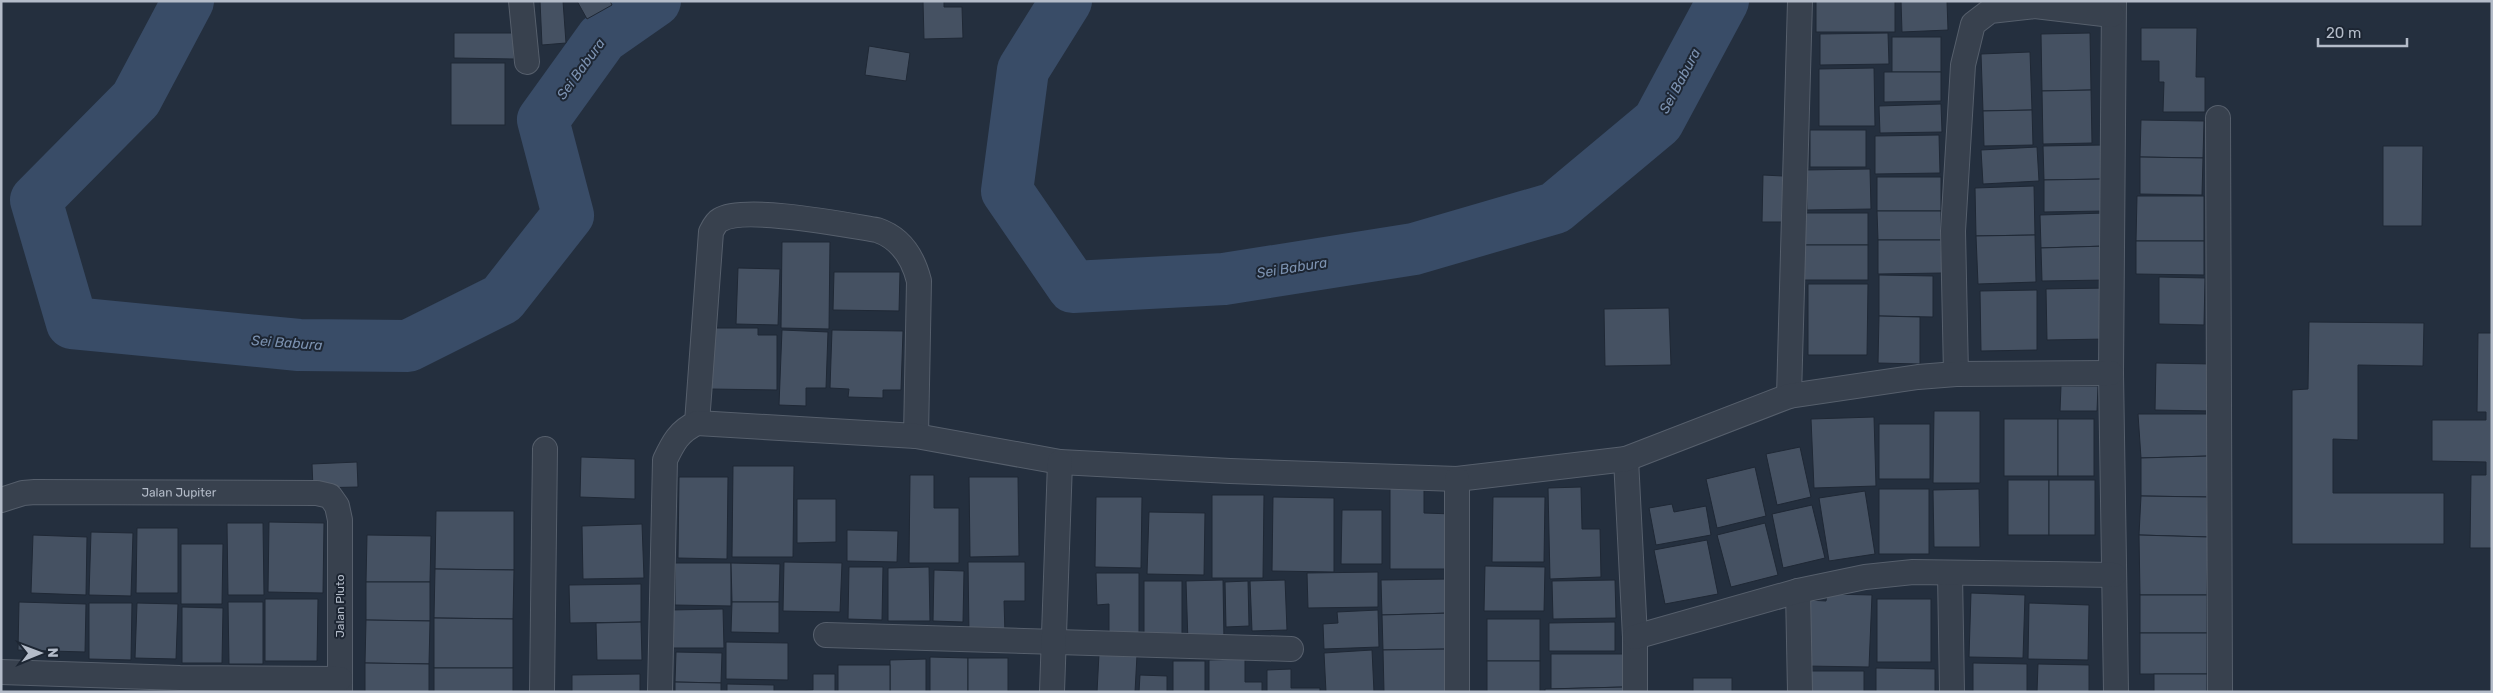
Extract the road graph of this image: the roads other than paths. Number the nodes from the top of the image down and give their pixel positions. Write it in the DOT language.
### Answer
graph roads {
  1 [pos="521,1"];
  2 [pos="1800,1"];
  3 [pos="2113,8"];
  4 [pos="527,62"];
  5 [pos="2218,118"];
  6 [pos="2111,373"];
  7 [pos="1956,374"];
  8 [pos="1789,396"];
  9 [pos="697,424"];
  10 [pos="916,436"];
  11 [pos="545,449"];
  12 [pos="1626,459"];
  13 [pos="1060,462"];
  14 [pos="1457,479"];
  15 [pos="1,500"];
  16 [pos="340,520"];
  17 [pos="1950,574"];
  18 [pos="2114,574"];
  19 [pos="1798,591"];
  20 [pos="826,635"];
  21 [pos="1635,637"];
  22 [pos="1052,644"];
  23 [pos="1291,649"];
  24 [pos="1,672"];
  25 [pos="180,685"];
  26 [pos="340,686"];
  27 [pos="542,692"];
  28 [pos="660,692"];
  29 [pos="1052,692"];
  30 [pos="1457,692"];
  31 [pos="1635,692"];
  32 [pos="1800,692"];
  33 [pos="1952,692"];
  34 [pos="2116,692"];
  35 [pos="2220,692"];
  1 -- 4 [label="street"];
  2 -- 8 [label="street"];
  3 -- 6 [label="street"];
  3 -- 7 [label="street"];
  5 -- 35 [label="street"];
  6 -- 7 [label="street"];
  6 -- 18 [label="street"];
  7 -- 8 [label="street"];
  8 -- 12 [label="street"];
  9 -- 10 [label="street"];
  9 -- 10 [label="street"];
  9 -- 28 [label="street"];
  10 -- 13 [label="street"];
  11 -- 27 [label="street"];
  12 -- 14 [label="street"];
  12 -- 21 [label="street"];
  13 -- 14 [label="street"];
  13 -- 22 [label="street"];
  14 -- 30 [label="street"];
  15 -- 16 [label="street, Jalan Jupiter"];
  16 -- 26 [label="street, Jalan Pluto"];
  17 -- 18 [label="street"];
  17 -- 19 [label="street"];
  17 -- 33 [label="street"];
  18 -- 34 [label="street"];
  19 -- 21 [label="street"];
  19 -- 32 [label="street"];
  20 -- 22 [label="street"];
  21 -- 31 [label="street"];
  22 -- 23 [label="street"];
  22 -- 29 [label="street"];
  24 -- 25 [label="street"];
  25 -- 26 [label="street"];
}
